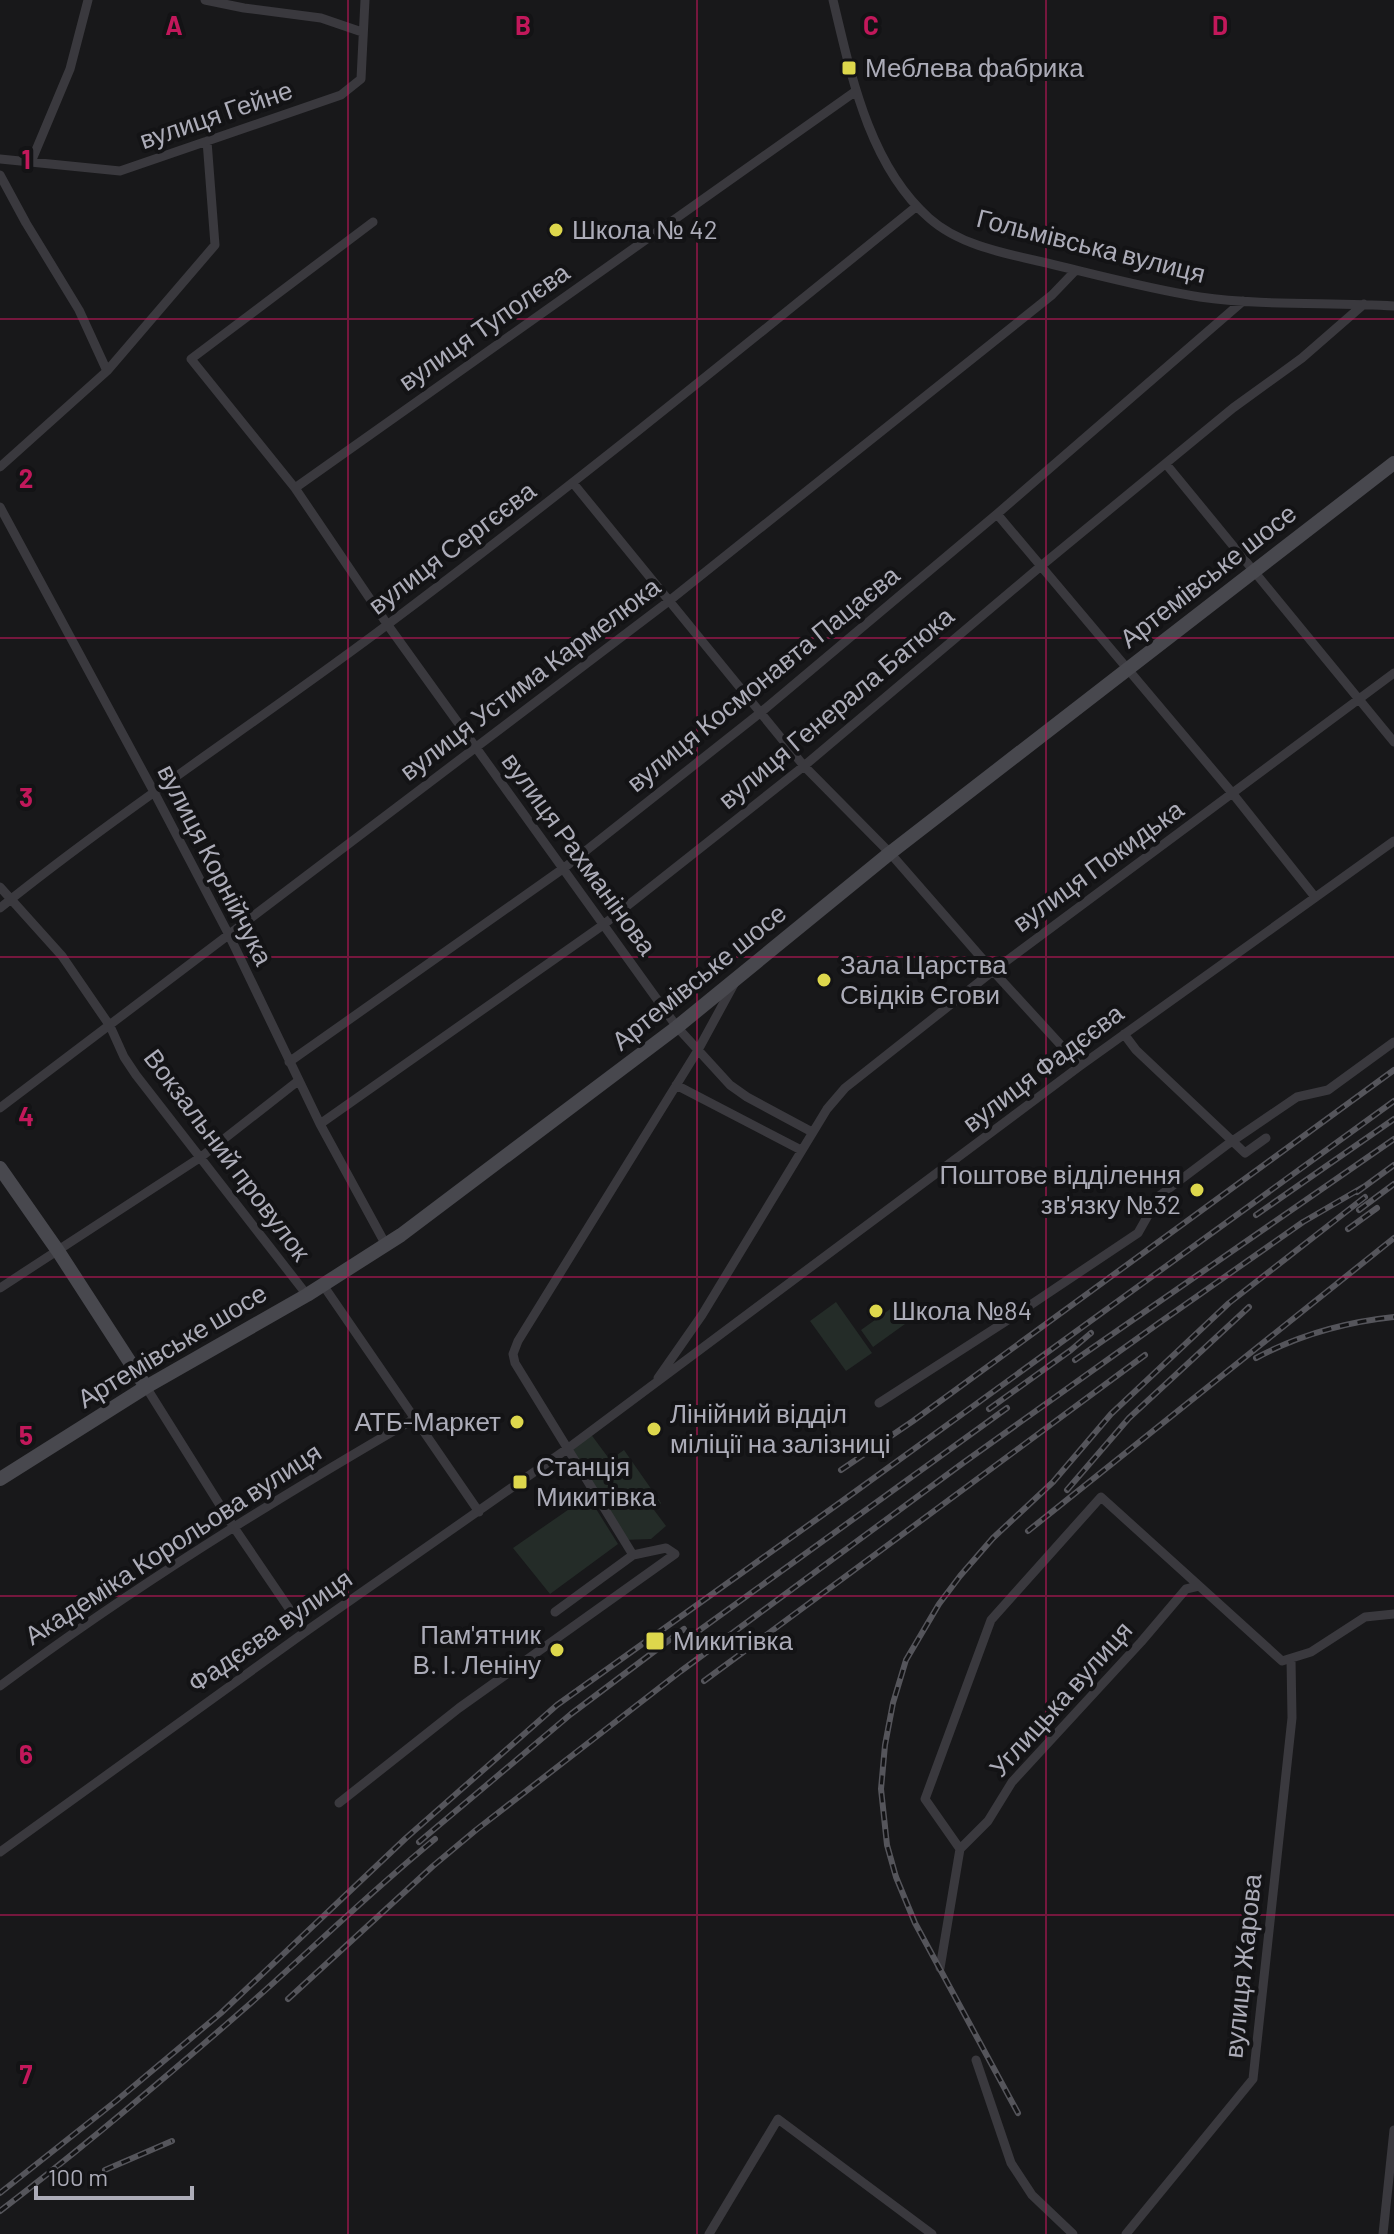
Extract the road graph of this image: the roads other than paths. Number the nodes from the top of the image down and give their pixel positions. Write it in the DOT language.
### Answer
graph roads {
  1 [pos="88,0"];
  2 [pos="205,0"];
  3 [pos="365,0"];
  4 [pos="833,0"];
  5 [pos="244,4"];
  6 [pos="362,32"];
  7 [pos="856,91"];
  8 [pos="207,141"];
  9 [pos="0,159"];
  10 [pos="31,162"];
  11 [pos="0,175"];
  12 [pos="917,206"];
  13 [pos="373,222"];
  14 [pos="1076,270"];
  15 [pos="1243,301"];
  16 [pos="1364,304"];
  17 [pos="1394,306"];
  18 [pos="107,371"];
  19 [pos="1394,463"];
  20 [pos="1166,464"];
  21 [pos="0,467"];
  22 [pos="573,483"];
  23 [pos="295,488"];
  24 [pos="0,507"];
  25 [pos="997,514"];
  26 [pos="1041,566"];
  27 [pos="1254,570"];
  28 [pos="669,601"];
  29 [pos="387,624"];
  30 [pos="1128,667"];
  31 [pos="1394,673"];
  32 [pos="1358,701"];
  33 [pos="760,713"];
  34 [pos="1394,742"];
  35 [pos="476,749"];
  36 [pos="804,766"];
  37 [pos="154,792"];
  38 [pos="1233,794"];
  39 [pos="1394,841"];
  40 [pos="890,853"];
  41 [pos="564,868"];
  42 [pos="0,887"];
  43 [pos="1315,897"];
  44 [pos="10,900"];
  45 [pos="0,908"];
  46 [pos="603,925"];
  47 [pos="229,935"];
  48 [pos="993,971"];
  49 [pos="737,978"];
  50 [pos="110,1026"];
  51 [pos="677,1027"];
  52 [pos="1124,1034"];
  53 [pos="1394,1042"];
  54 [pos="698,1050"];
  55 [pos="289,1062"];
  56 [pos="1080,1066"];
  57 [pos="298,1081"];
  58 [pos="676,1085"];
  59 [pos="0,1108"];
  60 [pos="320,1124"];
  61 [pos="812,1132"];
  62 [pos="1266,1138"];
  63 [pos="1233,1140"];
  64 [pos="801,1150"];
  65 [pos="201,1157"];
  66 [pos="0,1168"];
  67 [pos="386,1245"];
  68 [pos="58,1251"];
  69 [pos="323,1285"];
  70 [pos="0,1288"];
  71 [pos="307,1295"];
  72 [pos="653,1384"];
  73 [pos="146,1387"];
  74 [pos="879,1403"];
  75 [pos="414,1419"];
  76 [pos="567,1449"];
  77 [pos="0,1479"];
  78 [pos="479,1512"];
  79 [pos="233,1526"];
  80 [pos="633,1555"];
  81 [pos="1199,1586"];
  82 [pos="555,1612"];
  83 [pos="1394,1614"];
  84 [pos="305,1632"];
  85 [pos="1287,1660"];
  86 [pos="0,1686"];
  87 [pos="339,1803"];
  88 [pos="960,1849"];
  89 [pos="0,1852"];
  90 [pos="940,1968"];
  91 [pos="976,2060"];
  92 [pos="1394,2130"];
  93 [pos="709,2234"];
  94 [pos="932,2234"];
  95 [pos="1073,2234"];
  96 [pos="1126,2234"];
  97 [pos="1383,2234"];
  1 -- 10 [label="street"];
  2 -- 5 [label="street"];
  3 -- 6 [label="street, вулиця Гейне"];
  4 -- 7 [label="street, Гольмівська вулиця"];
  5 -- 6 [label="street"];
  6 -- 8 [label="street, вулиця Гейне"];
  7 -- 12 [label="street, Гольмівська вулиця"];
  7 -- 23 [label="street, вулиця Туполєва"];
  8 -- 10 [label="street, вулиця Гейне"];
  8 -- 18 [label="street"];
  9 -- 10 [label="street, вулиця Гейне"];
  11 -- 18 [label="street"];
  12 -- 14 [label="street, Гольмівська вулиця"];
  12 -- 22 [label="street, вулиця Сергєєва"];
  13 -- 23 [label="street, вулиця Рахманінова"];
  14 -- 15 [label="street, Гольмівська вулиця"];
  14 -- 28 [label="street, вулиця Устима Кармелюка"];
  15 -- 16 [label="street, Гольмівська вулиця"];
  15 -- 25 [label="street, вулиця Космонавта Пацаєва"];
  16 -- 17 [label="street, Гольмівська вулиця"];
  16 -- 20 [label="street, вулиця Генерала Батюка"];
  18 -- 21 [label="street"];
  19 -- 27 [label="main road, Артемівське шосе"];
  20 -- 26 [label="street, вулиця Генерала Батюка"];
  20 -- 27 [label="street"];
  22 -- 28 [label="street"];
  22 -- 29 [label="street, вулиця Сергєєва"];
  23 -- 29 [label="street, вулиця Рахманінова"];
  24 -- 37 [label="street, вулиця Корнійчука"];
  25 -- 26 [label="street"];
  25 -- 33 [label="street, вулиця Космонавта Пацаєва"];
  26 -- 30 [label="street"];
  26 -- 36 [label="street, вулиця Генерала Батюка"];
  27 -- 30 [label="main road, Артемівське шосе"];
  27 -- 32 [label="street"];
  28 -- 33 [label="street"];
  28 -- 35 [label="street, вулиця Устима Кармелюка"];
  29 -- 35 [label="street, вулиця Рахманінова"];
  29 -- 37 [label="street, вулиця Сергєєва"];
  30 -- 38 [label="street"];
  30 -- 40 [label="main road, Артемівське шосе"];
  31 -- 32 [label="street, вулиця Покидька"];
  32 -- 34 [label="street"];
  32 -- 38 [label="street, вулиця Покидька"];
  33 -- 36 [label="street"];
  33 -- 41 [label="street, вулиця Космонавта Пацаєва"];
  35 -- 41 [label="street, вулиця Рахманінова"];
  35 -- 47 [label="street, вулиця Устима Кармелюка"];
  36 -- 40 [label="street"];
  36 -- 46 [label="street, вулиця Генерала Батюка"];
  37 -- 44 [label="street, вулиця Сергєєва"];
  37 -- 47 [label="street, вулиця Корнійчука"];
  38 -- 43 [label="street"];
  38 -- 48 [label="street, вулиця Покидька"];
  39 -- 43 [label="street, вулиця Фадєєва"];
  40 -- 48 [label="street"];
  40 -- 49 [label="main road, Артемівське шосе"];
  41 -- 46 [label="street, вулиця Рахманінова"];
  41 -- 55 [label="street, вулиця Космонавта Пацаєва"];
  42 -- 44 [label="street, Вокзальний провулок"];
  43 -- 52 [label="street, вулиця Фадєєва"];
  44 -- 45 [label="street, вулиця Сергєєва"];
  44 -- 50 [label="street, Вокзальний провулок"];
  46 -- 51 [label="street, вулиця Рахманінова"];
  46 -- 60 [label="street, вулиця Генерала Батюка"];
  47 -- 50 [label="street, вулиця Устима Кармелюка"];
  47 -- 55 [label="street, вулиця Корнійчука"];
  48 -- 56 [label="street"];
  48 -- 61 [label="street, вулиця Покидька"];
  49 -- 51 [label="main road, Артемівське шосе"];
  49 -- 54 [label="street"];
  50 -- 59 [label="street, вулиця Устима Кармелюка"];
  50 -- 65 [label="street, Вокзальний провулок"];
  51 -- 54 [label="street, вулиця Рахманінова"];
  51 -- 67 [label="main road, Артемівське шосе"];
  52 -- 56 [label="street, вулиця Фадєєва"];
  52 -- 63 [label="street"];
  53 -- 63 [label="street"];
  54 -- 58 [label="street"];
  54 -- 61 [label="street, вулиця Рахманінова"];
  55 -- 57 [label="street, вулиця Корнійчука"];
  56 -- 72 [label="street, вулиця Фадєєва"];
  57 -- 60 [label="street, вулиця Корнійчука"];
  57 -- 65 [label="street"];
  58 -- 64 [label="street"];
  58 -- 76 [label="street"];
  60 -- 67 [label="street, вулиця Корнійчука"];
  61 -- 64 [label="street, вулиця Покидька"];
  62 -- 63 [label="street"];
  63 -- 74 [label="street"];
  64 -- 72 [label="street, вулиця Покидька"];
  65 -- 68 [label="street"];
  65 -- 71 [label="street, Вокзальний провулок"];
  66 -- 68 [label="main road"];
  67 -- 69 [label="main road, Артемівське шосе"];
  68 -- 70 [label="street"];
  68 -- 73 [label="main road"];
  69 -- 71 [label="main road, Артемівське шосе"];
  69 -- 75 [label="street"];
  71 -- 73 [label="main road, Артемівське шосе"];
  72 -- 76 [label="street, вулиця Фадєєва"];
  73 -- 77 [label="main road, Артемівське шосе"];
  73 -- 79 [label="street"];
  75 -- 78 [label="street"];
  75 -- 79 [label="street, Академіка Корольова вулиця"];
  76 -- 78 [label="street, Фадєєва вулиця"];
  76 -- 80 [label="street"];
  78 -- 84 [label="street, Фадєєва вулиця"];
  79 -- 84 [label="street"];
  79 -- 86 [label="street, Академіка Корольова вулиця"];
  80 -- 82 [label="street"];
  80 -- 87 [label="street"];
  81 -- 85 [label="street"];
  81 -- 88 [label="street, Углицька вулиця"];
  81 -- 88 [label="street"];
  83 -- 85 [label="street"];
  84 -- 89 [label="street, Фадєєва вулиця"];
  85 -- 96 [label="street, вулиця Жарова"];
  88 -- 90 [label="street"];
  91 -- 95 [label="street"];
  92 -- 97 [label="street"];
  93 -- 94 [label="street"];
}
